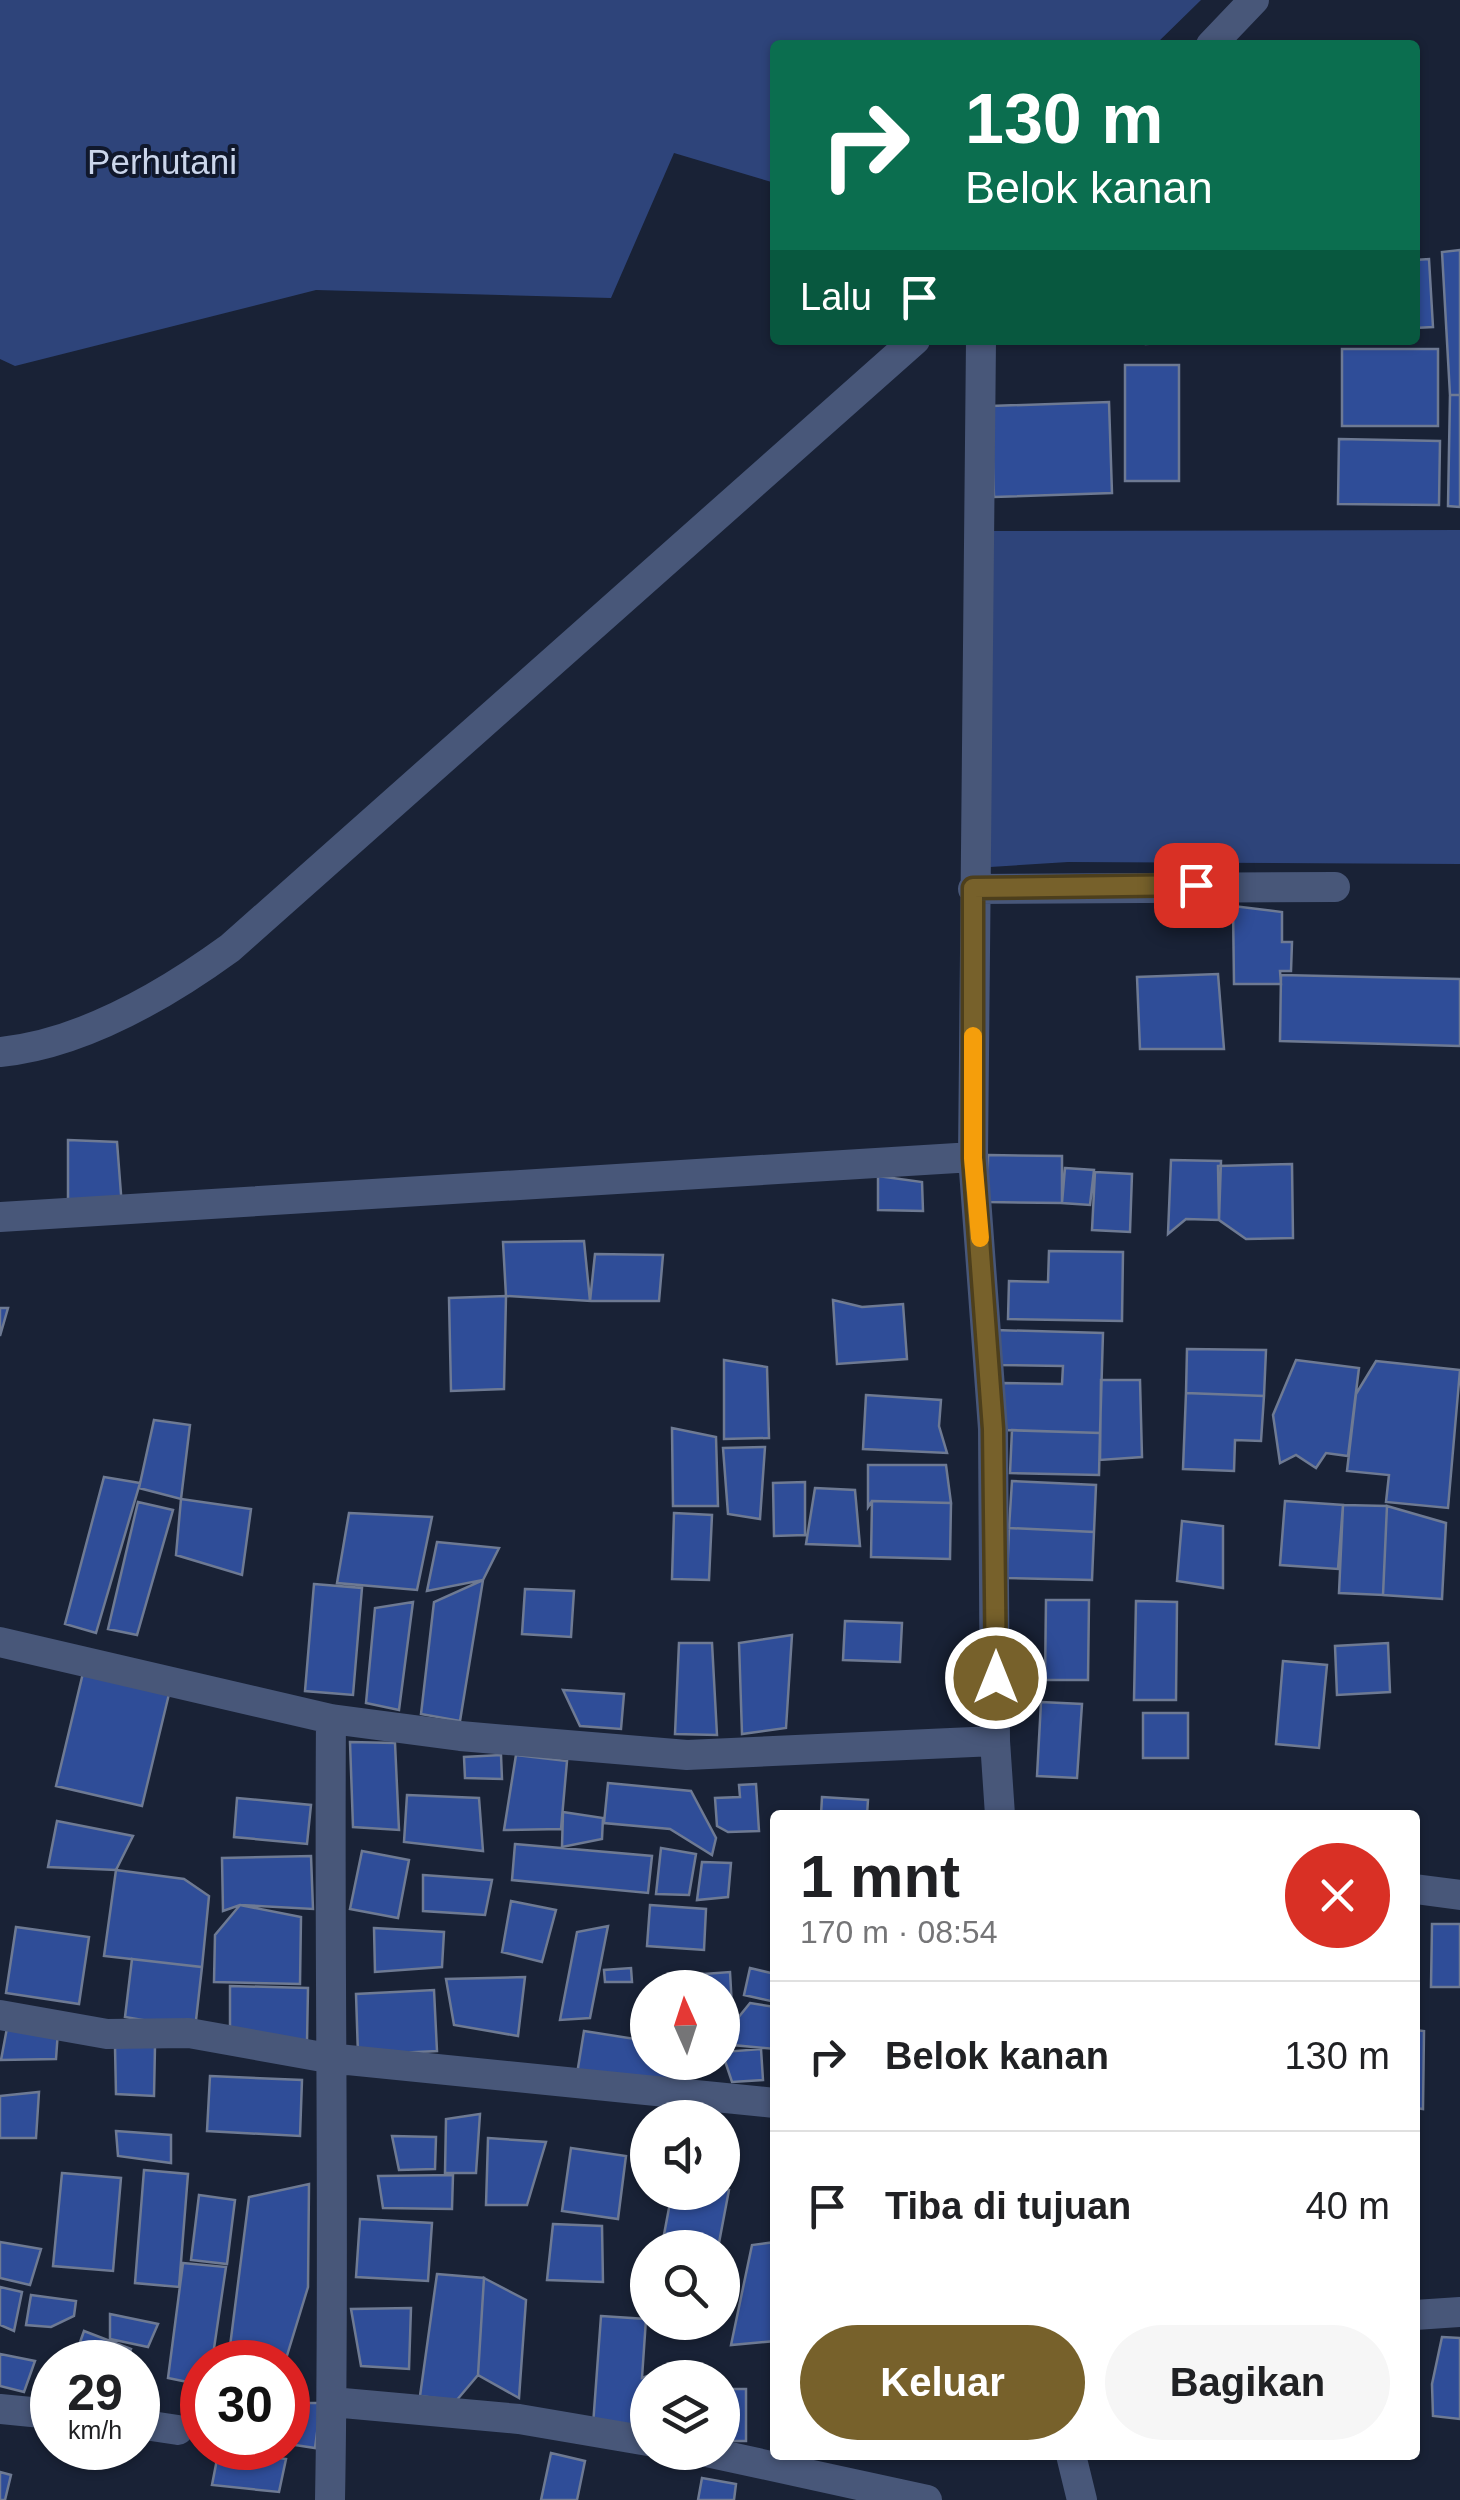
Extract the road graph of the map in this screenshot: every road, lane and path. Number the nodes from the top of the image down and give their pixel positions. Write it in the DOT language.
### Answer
graph roads {
  1 [pos="1254,0"];
  2 [pos="1216,40"];
  3 [pos="909,345"];
  4 [pos="981,345"];
  5 [pos="1335,886"];
  6 [pos="973,888"];
  7 [pos="0,1052"];
  8 [pos="973,1158"];
  9 [pos="0,1217"];
  10 [pos="0,1642"];
  11 [pos="331,1719"];
  12 [pos="995,1741"];
  13 [pos="1000,1810"];
  14 [pos="1420,1890"];
  15 [pos="1460,1895"];
  16 [pos="0,2016"];
  17 [pos="328,2058"];
  18 [pos="770,2102"];
  19 [pos="1460,2312"];
  20 [pos="1420,2315"];
  21 [pos="332,2402"];
  22 [pos="0,2409"];
  23 [pos="30,2412"];
  24 [pos="160,2427"];
  25 [pos="178,2430"];
  26 [pos="630,2438"];
  27 [pos="740,2459"];
  28 [pos="1072,2460"];
  29 [pos="330,2500"];
  30 [pos="926,2500"];
  31 [pos="1082,2500"];
  1 -- 2 [label="street"];
  3 -- 7 [label="street"];
  4 -- 6 [label="street"];
  5 -- 6 [label="street"];
  6 -- 8 [label="street"];
  8 -- 9 [label="street"];
  8 -- 12 [label="street"];
  10 -- 11 [label="street"];
  11 -- 12 [label="street"];
  11 -- 17 [label="street"];
  12 -- 13 [label="street"];
  14 -- 15 [label="street"];
  16 -- 17 [label="street"];
  17 -- 18 [label="street"];
  17 -- 21 [label="street"];
  19 -- 20 [label="street"];
  21 -- 26 [label="street"];
  21 -- 29 [label="street"];
  22 -- 23 [label="street"];
  24 -- 25 [label="street"];
  27 -- 30 [label="street"];
  28 -- 31 [label="street"];
}
